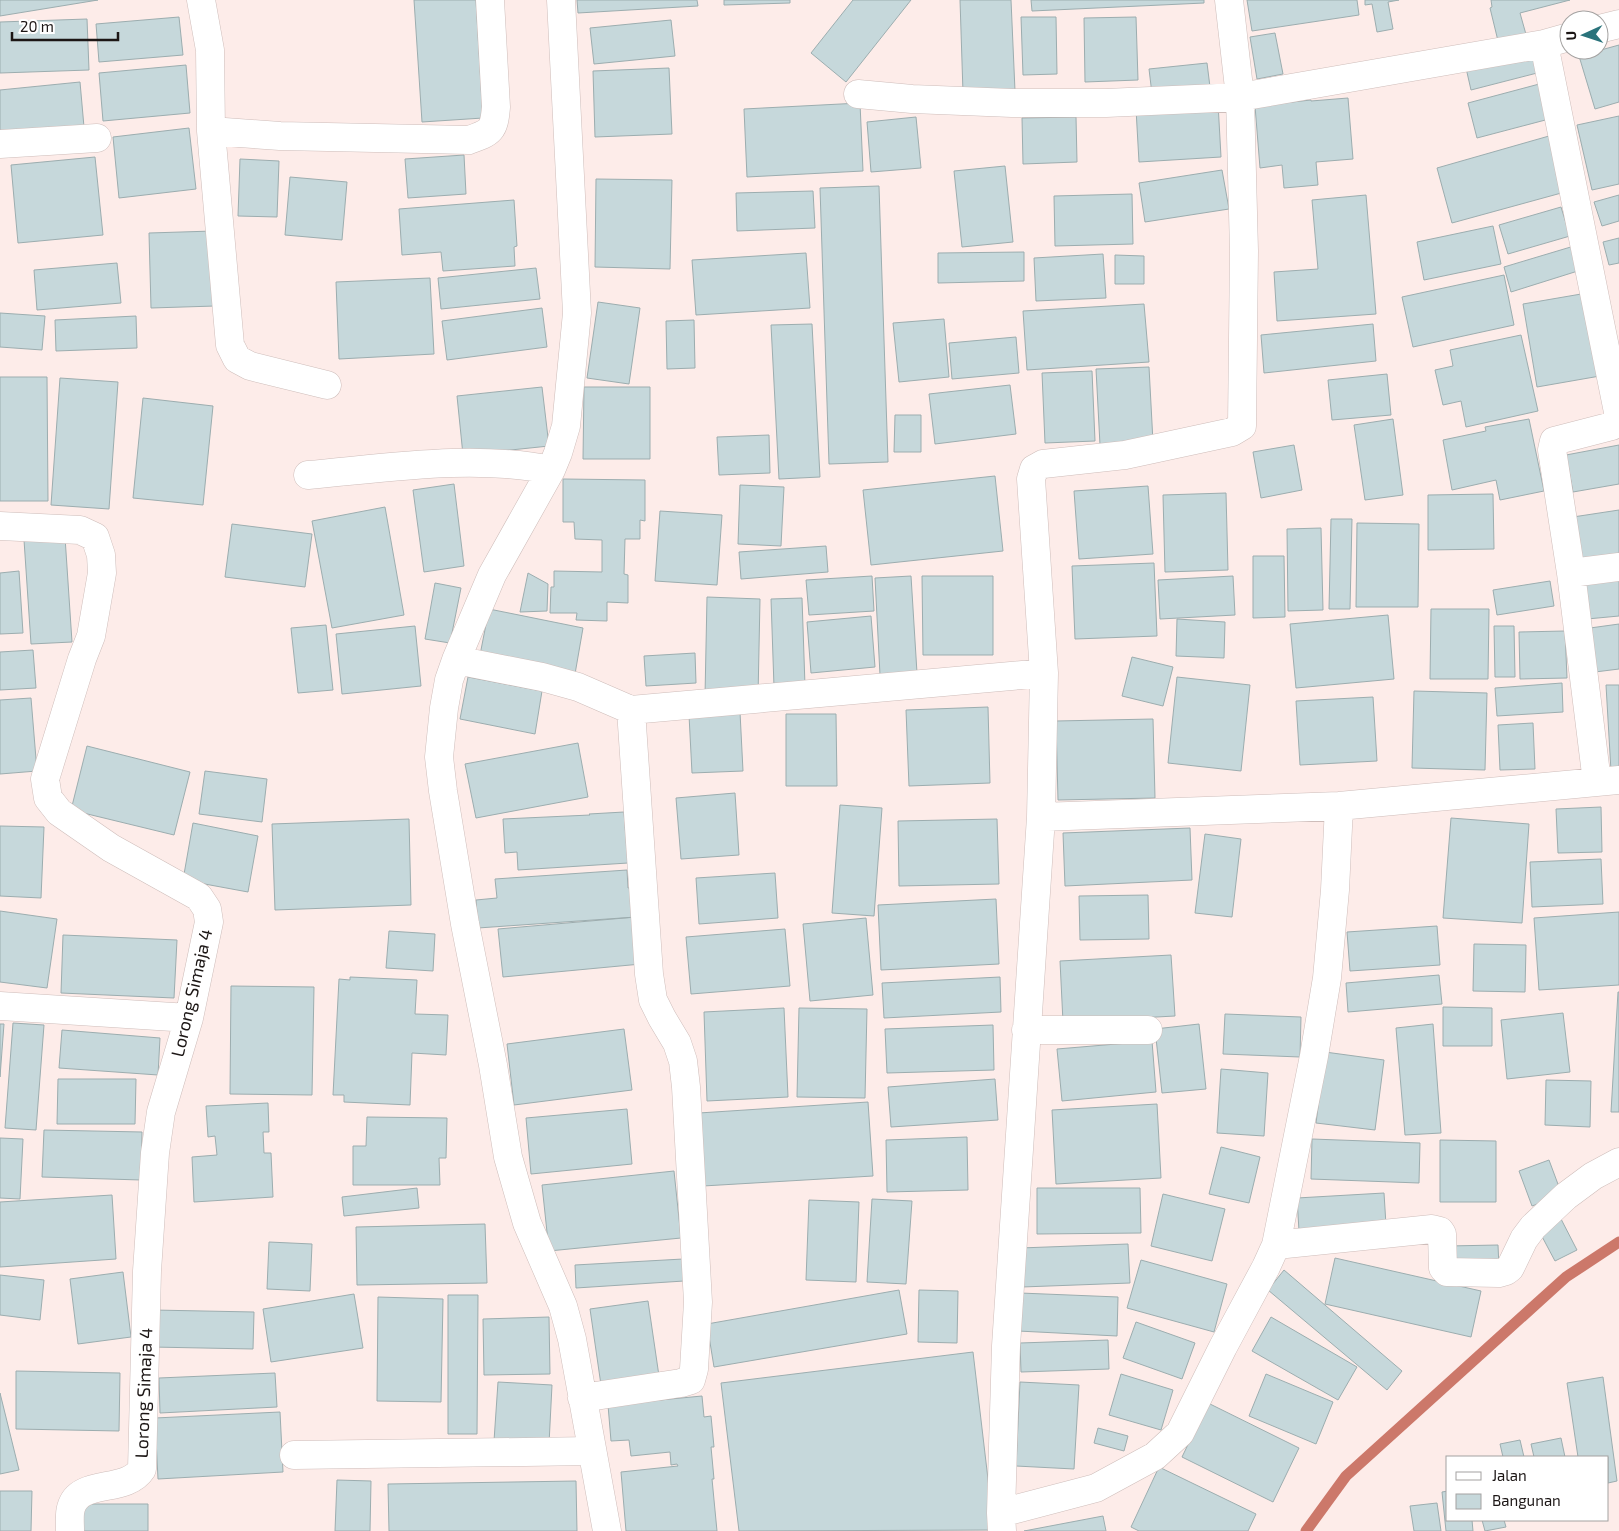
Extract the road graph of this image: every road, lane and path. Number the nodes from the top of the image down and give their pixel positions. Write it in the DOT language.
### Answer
graph roads {
  1 [pos="201,0"];
  2 [pos="490,0"];
  3 [pos="561,0"];
  4 [pos="1229,0"];
  5 [pos="1556,41"];
  6 [pos="858,94"];
  7 [pos="1240,97"];
  8 [pos="211,130"];
  9 [pos="97,138"];
  10 [pos="0,144"];
  11 [pos="328,385"];
  12 [pos="551,470"];
  13 [pos="308,475"];
  14 [pos="0,526"];
  15 [pos="1619,567"];
  16 [pos="1571,573"];
  17 [pos="456,660"];
  18 [pos="1044,673"];
  19 [pos="631,710"];
  20 [pos="1608,781"];
  21 [pos="1339,806"];
  22 [pos="1041,817"];
  23 [pos="0,1006"];
  24 [pos="190,1018"];
  25 [pos="1026,1030"];
  26 [pos="1148,1030"];
  27 [pos="1619,1162"];
  28 [pos="1276,1245"];
  29 [pos="582,1398"];
  30 [pos="592,1450"];
  31 [pos="294,1456"];
  32 [pos="1001,1522"];
  33 [pos="70,1531"];
  34 [pos="607,1531"];
  1 -- 8 [label="street"];
  2 -- 8 [label="street"];
  3 -- 12 [label="street"];
  4 -- 7 [label="street"];
  5 -- 7 [label="street"];
  5 -- 16 [label="street"];
  6 -- 7 [label="street"];
  7 -- 18 [label="street"];
  8 -- 11 [label="street"];
  9 -- 10 [label="street"];
  12 -- 13 [label="street"];
  12 -- 17 [label="street"];
  14 -- 24 [label="street, Lorong Simaja 4"];
  15 -- 16 [label="street"];
  16 -- 20 [label="street"];
  17 -- 19 [label="street"];
  17 -- 29 [label="street"];
  18 -- 19 [label="street"];
  18 -- 22 [label="street"];
  19 -- 29 [label="street"];
  20 -- 21 [label="street"];
  21 -- 22 [label="street"];
  21 -- 28 [label="street"];
  22 -- 25 [label="street"];
  23 -- 24 [label="street"];
  24 -- 33 [label="street, Lorong Simaja 4"];
  25 -- 26 [label="street"];
  25 -- 32 [label="street"];
  27 -- 28 [label="street"];
  28 -- 32 [label="street"];
  29 -- 30 [label="street"];
  30 -- 31 [label="street"];
  30 -- 34 [label="street"];
}
